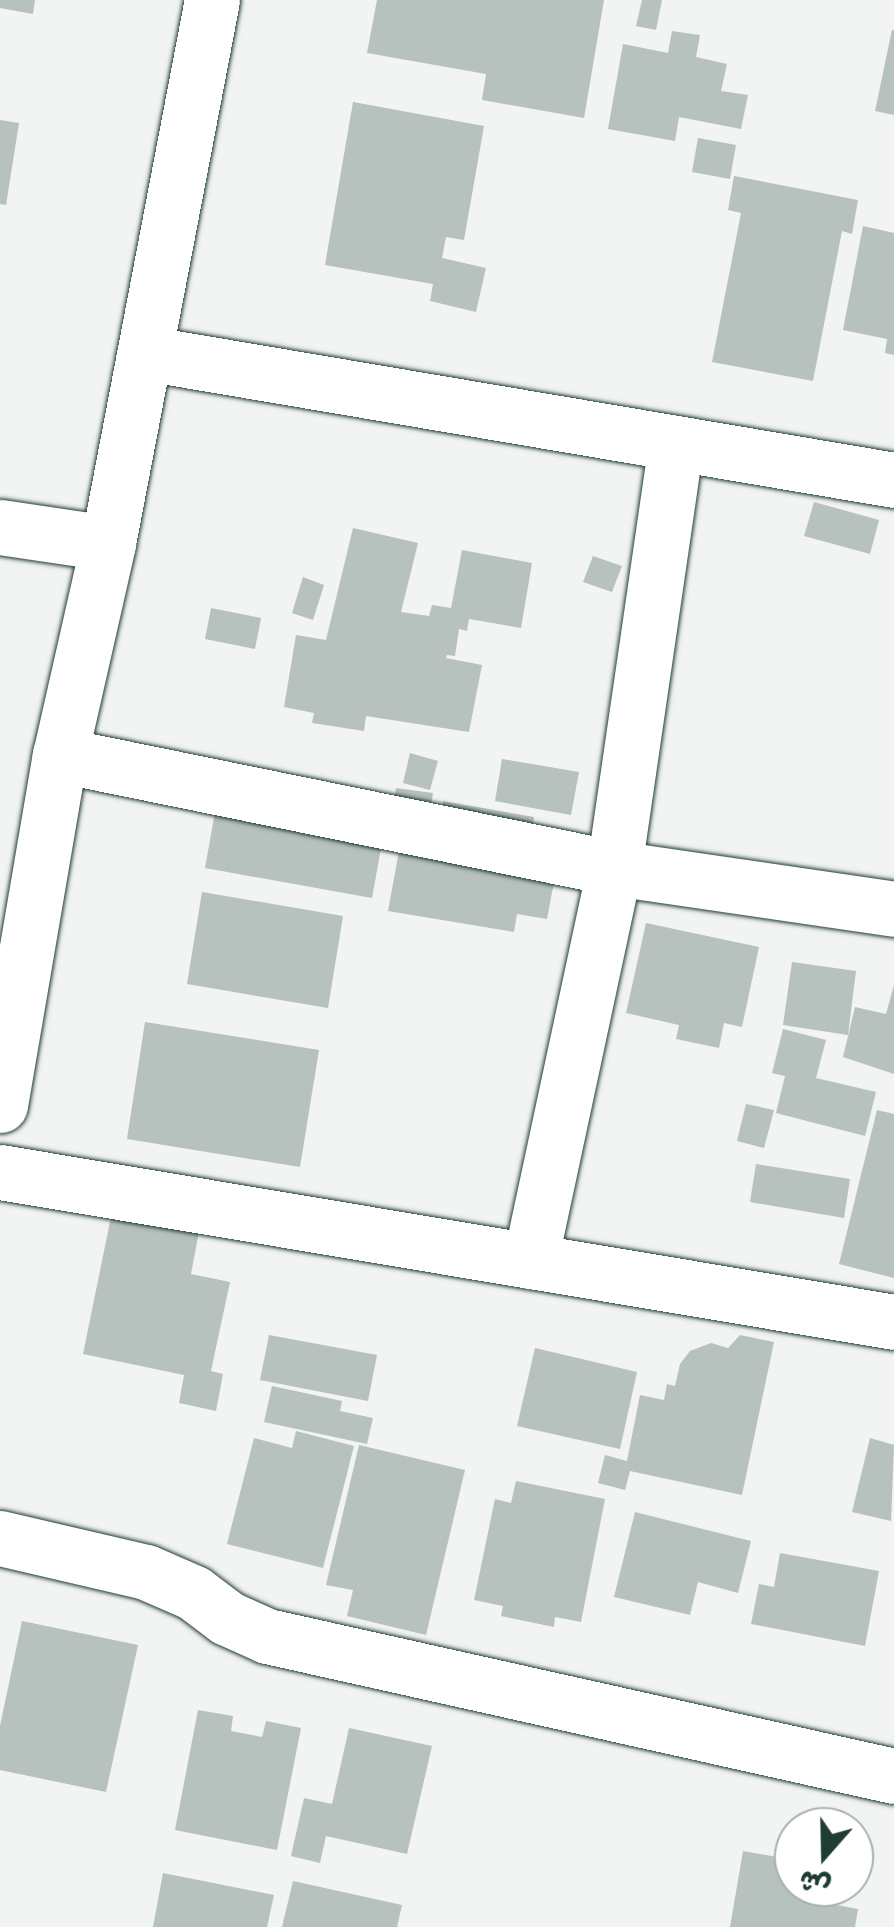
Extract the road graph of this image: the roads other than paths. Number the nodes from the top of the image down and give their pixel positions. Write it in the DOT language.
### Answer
graph roads {
  1 [pos="212,0"];
  2 [pos="144,353"];
  3 [pos="676,444"];
  4 [pos="894,480"];
  5 [pos="0,527"];
  6 [pos="108,542"];
  7 [pos="60,755"];
  8 [pos="614,868"];
  9 [pos="894,908"];
  10 [pos="8,1026"];
  11 [pos="0,1105"];
  12 [pos="0,1172"];
  13 [pos="530,1261"];
  14 [pos="894,1322"];
  15 [pos="0,1538"];
  16 [pos="894,1776"];
  1 -- 2 [label="street"];
  2 -- 3 [label="street"];
  2 -- 6 [label="street"];
  3 -- 4 [label="street"];
  3 -- 8 [label="street"];
  5 -- 6 [label="street"];
  6 -- 7 [label="street"];
  7 -- 8 [label="street"];
  7 -- 10 [label="street"];
  8 -- 9 [label="street"];
  8 -- 13 [label="street"];
  10 -- 11 [label="street"];
  12 -- 13 [label="street"];
  13 -- 14 [label="street"];
  15 -- 16 [label="street"];
}
